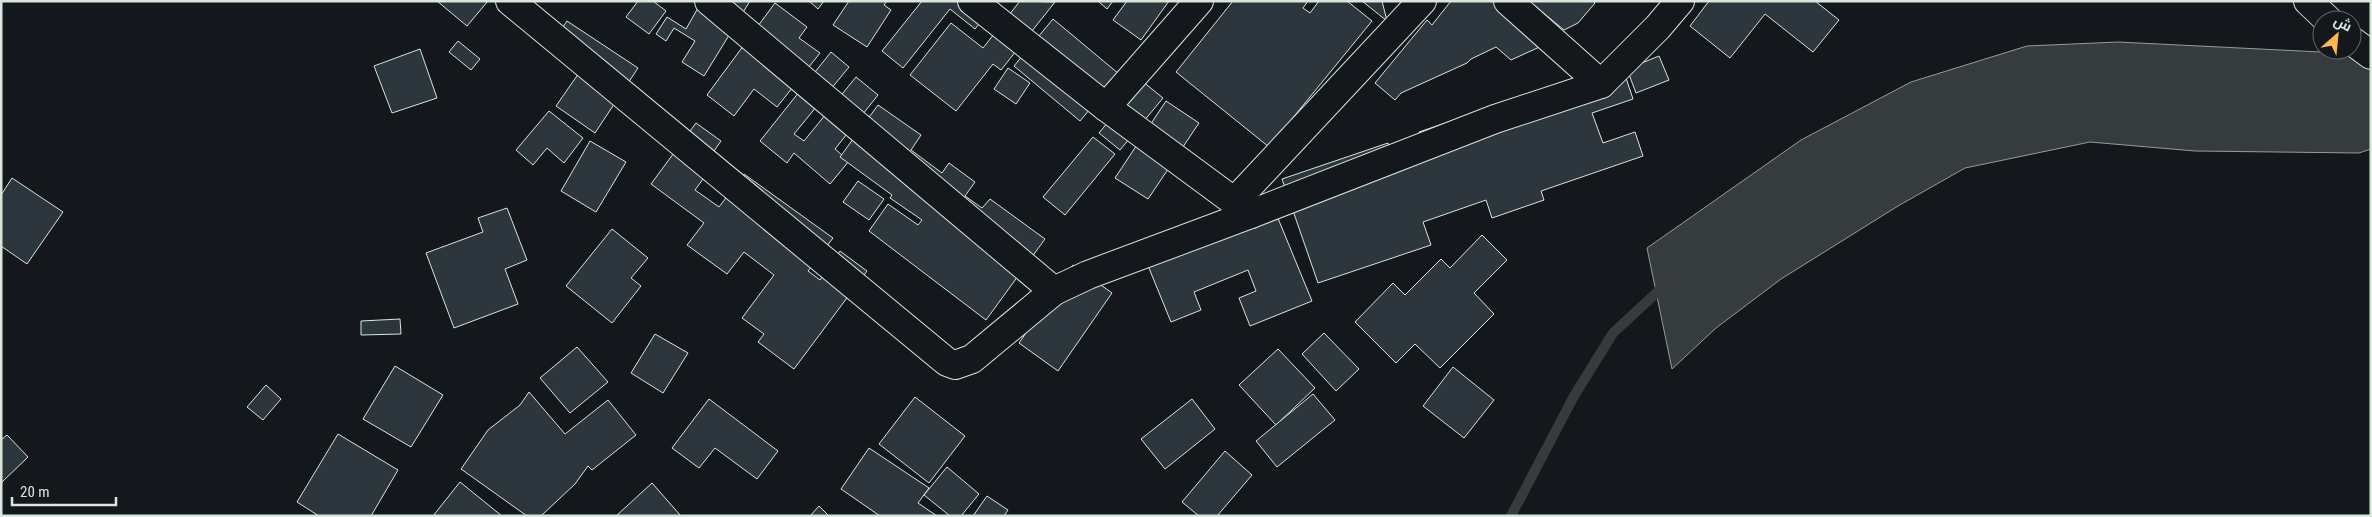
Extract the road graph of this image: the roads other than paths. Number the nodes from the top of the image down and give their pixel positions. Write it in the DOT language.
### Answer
graph roads {
  1 [pos="510,1"];
  2 [pos="709,1"];
  3 [pos="972,1"];
  4 [pos="1199,1"];
  5 [pos="1422,1"];
  6 [pos="1508,1"];
  7 [pos="1680,1"];
  8 [pos="2308,1"];
  9 [pos="2317,10"];
  10 [pos="1601,84"];
  11 [pos="1106,107"];
  12 [pos="1243,208"];
  13 [pos="1054,291"];
  1 -- 13 [label="street"];
  2 -- 13 [label="street"];
  3 -- 11 [label="street"];
  4 -- 11 [label="street"];
  5 -- 12 [label="street"];
  6 -- 10 [label="street"];
  7 -- 10 [label="street"];
  8 -- 9 [label="street"];
  10 -- 12 [label="street"];
  11 -- 12 [label="street"];
  12 -- 13 [label="street"];
}
